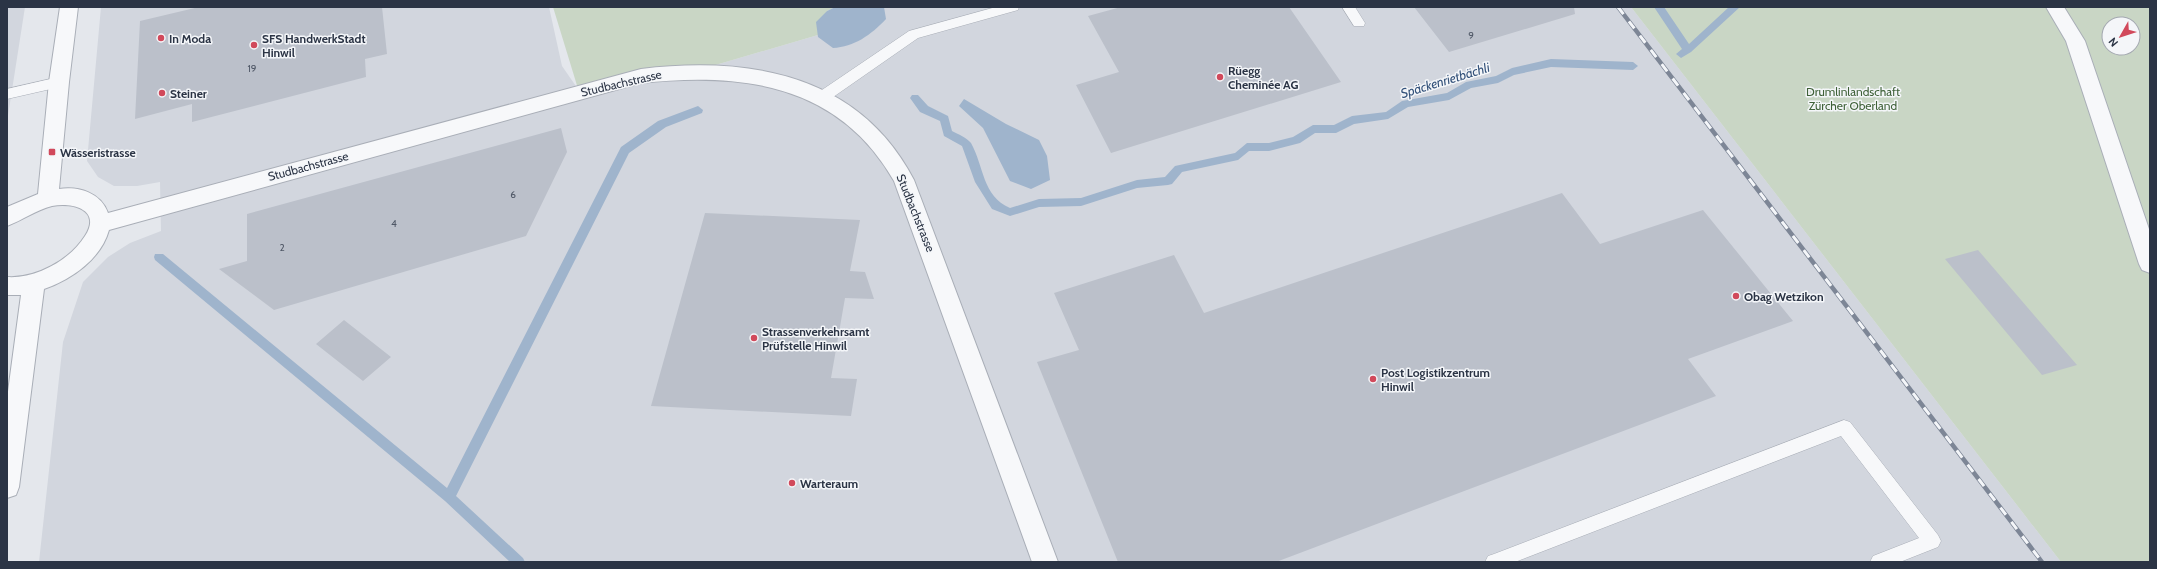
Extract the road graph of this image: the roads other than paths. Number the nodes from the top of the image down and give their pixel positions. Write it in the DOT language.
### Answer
graph roads {
  1 [pos="69,7"];
  2 [pos="1013,7"];
  3 [pos="1348,7"];
  4 [pos="2055,7"];
  5 [pos="1359,23"];
  6 [pos="59,82"];
  7 [pos="7,94"];
  8 [pos="821,98"];
  9 [pos="48,198"];
  10 [pos="7,217"];
  11 [pos="99,224"];
  12 [pos="2150,264"];
  13 [pos="34,284"];
  14 [pos="7,286"];
  15 [pos="7,487"];
  16 [pos="1045,562"];
  17 [pos="1494,562"];
  18 [pos="1880,562"];
  1 -- 6 [label="street"];
  2 -- 8 [label="lane"];
  3 -- 5 [label="lane"];
  4 -- 12 [label="street"];
  6 -- 7 [label="lane"];
  6 -- 9 [label="street"];
  8 -- 11 [label="street, Studbachstrasse"];
  8 -- 16 [label="street, Studbachstrasse"];
  9 -- 10 [label="street"];
  9 -- 11 [label="street"];
  11 -- 13 [label="street"];
  13 -- 14 [label="street"];
  13 -- 15 [label="street"];
  17 -- 18 [label="lane"];
}
